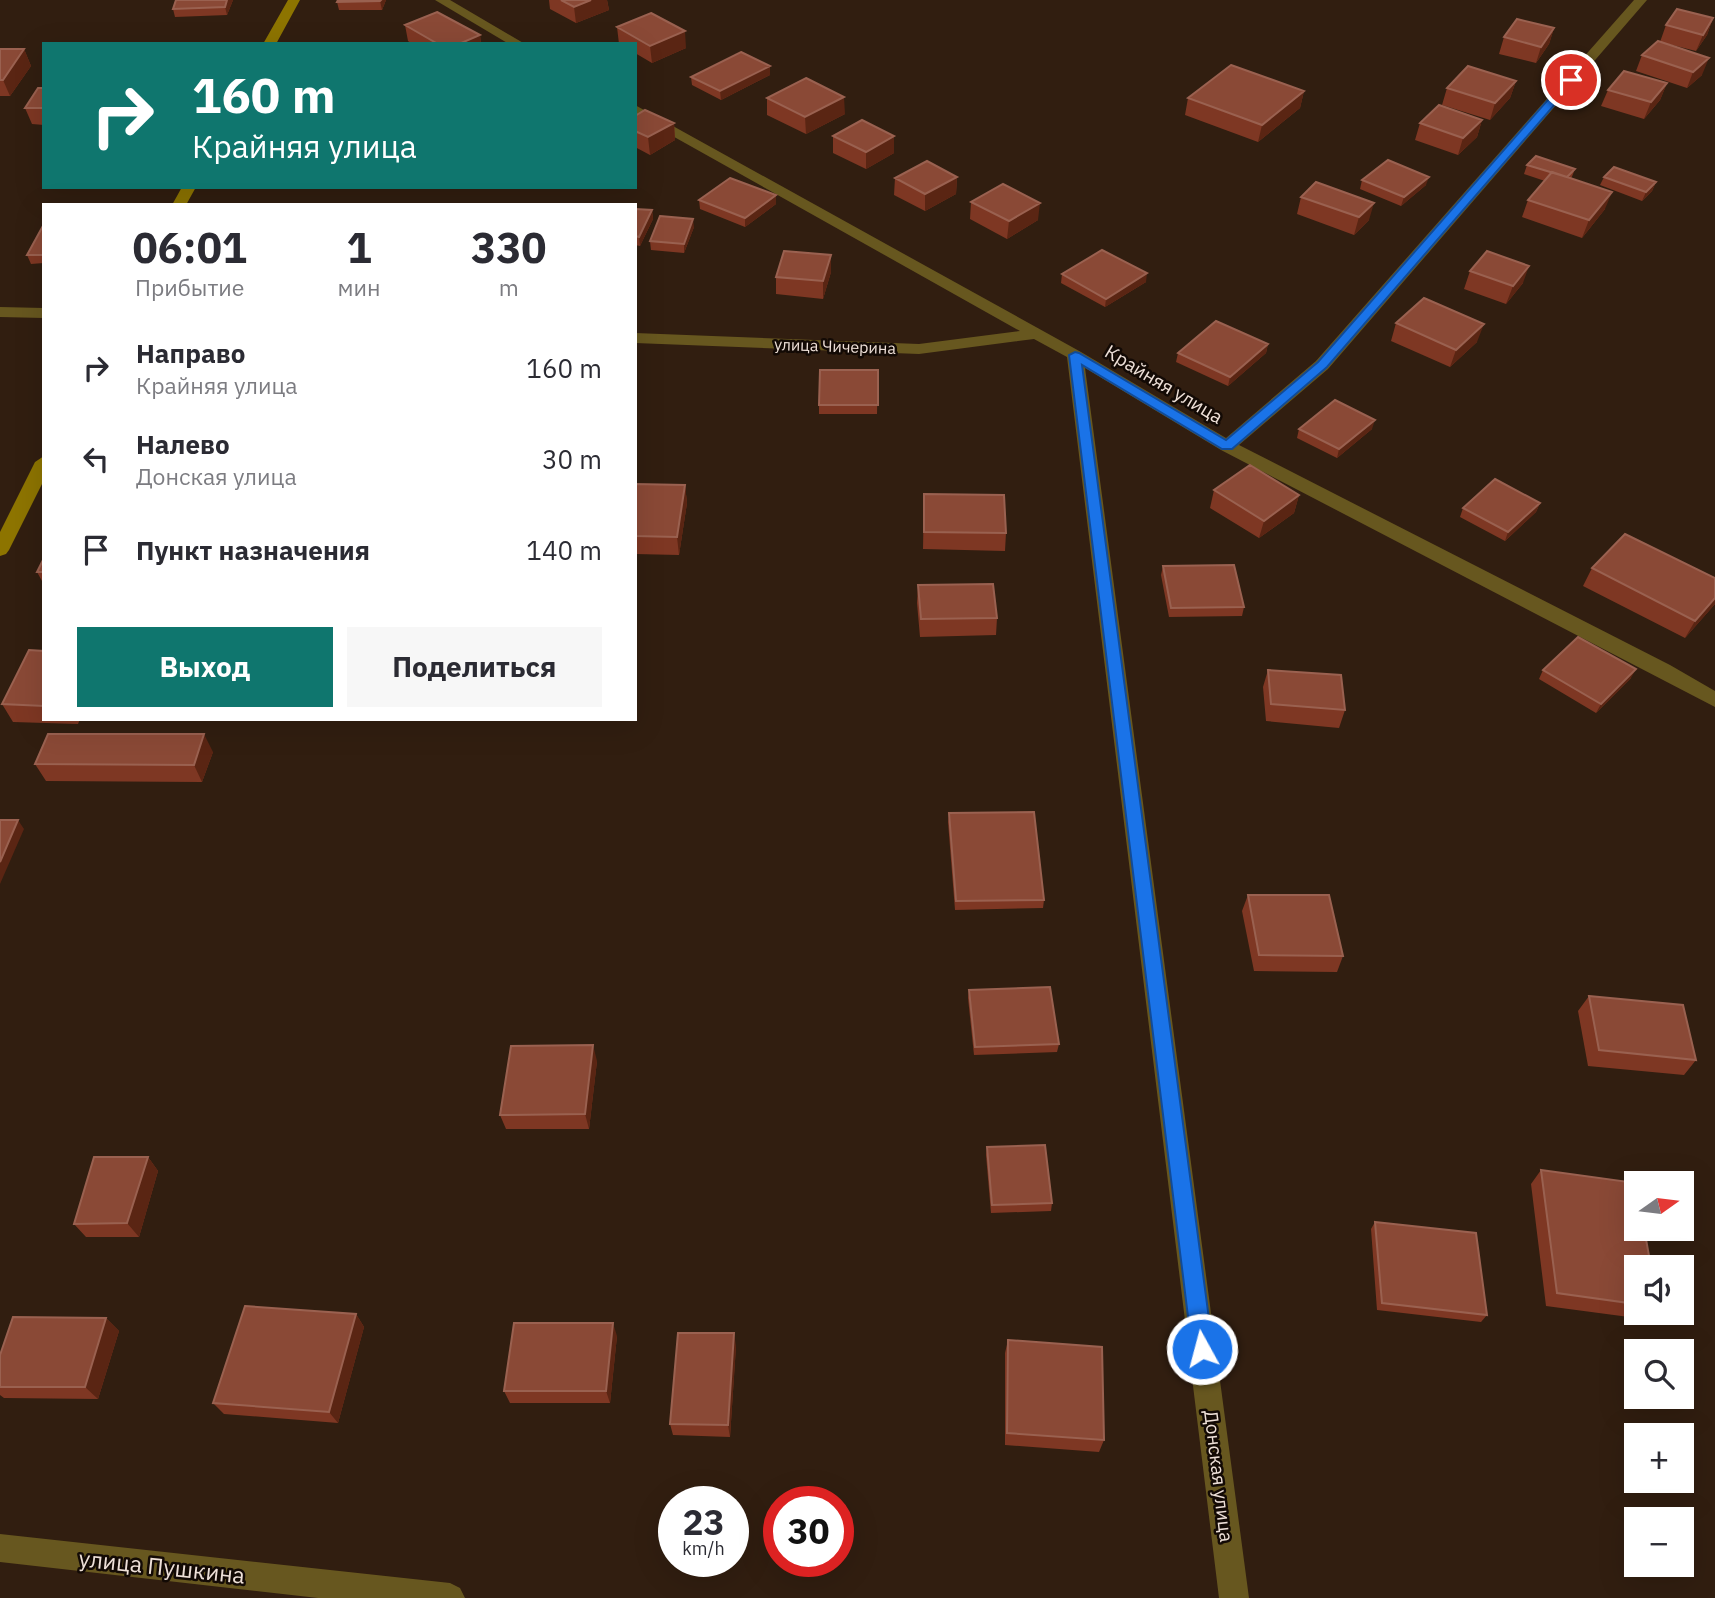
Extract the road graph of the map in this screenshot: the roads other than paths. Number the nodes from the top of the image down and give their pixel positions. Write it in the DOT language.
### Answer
graph roads {
  1 [pos="294,0"];
  2 [pos="441,0"];
  3 [pos="1641,0"];
  4 [pos="270,42"];
  5 [pos="515,42"];
  6 [pos="637,110"];
  7 [pos="0,312"];
  8 [pos="42,313"];
  9 [pos="1034,334"];
  10 [pos="637,338"];
  11 [pos="1075,355"];
  12 [pos="1227,446"];
  13 [pos="42,466"];
  14 [pos="0,550"];
  15 [pos="1715,700"];
  16 [pos="0,1548"];
  17 [pos="450,1598"];
  18 [pos="1234,1598"];
  1 -- 4 [label="street"];
  2 -- 5 [label="street"];
  3 -- 12 [label="street"];
  6 -- 9 [label="street, Крайняя улица"];
  7 -- 8 [label="street"];
  9 -- 10 [label="street, улица Чичерина"];
  9 -- 11 [label="street, Крайняя улица"];
  11 -- 12 [label="street, Крайняя улица"];
  11 -- 18 [label="street, Донская улица"];
  12 -- 15 [label="street, Крайняя улица"];
  13 -- 14 [label="street"];
  16 -- 17 [label="street, улица Пушкина"];
}
